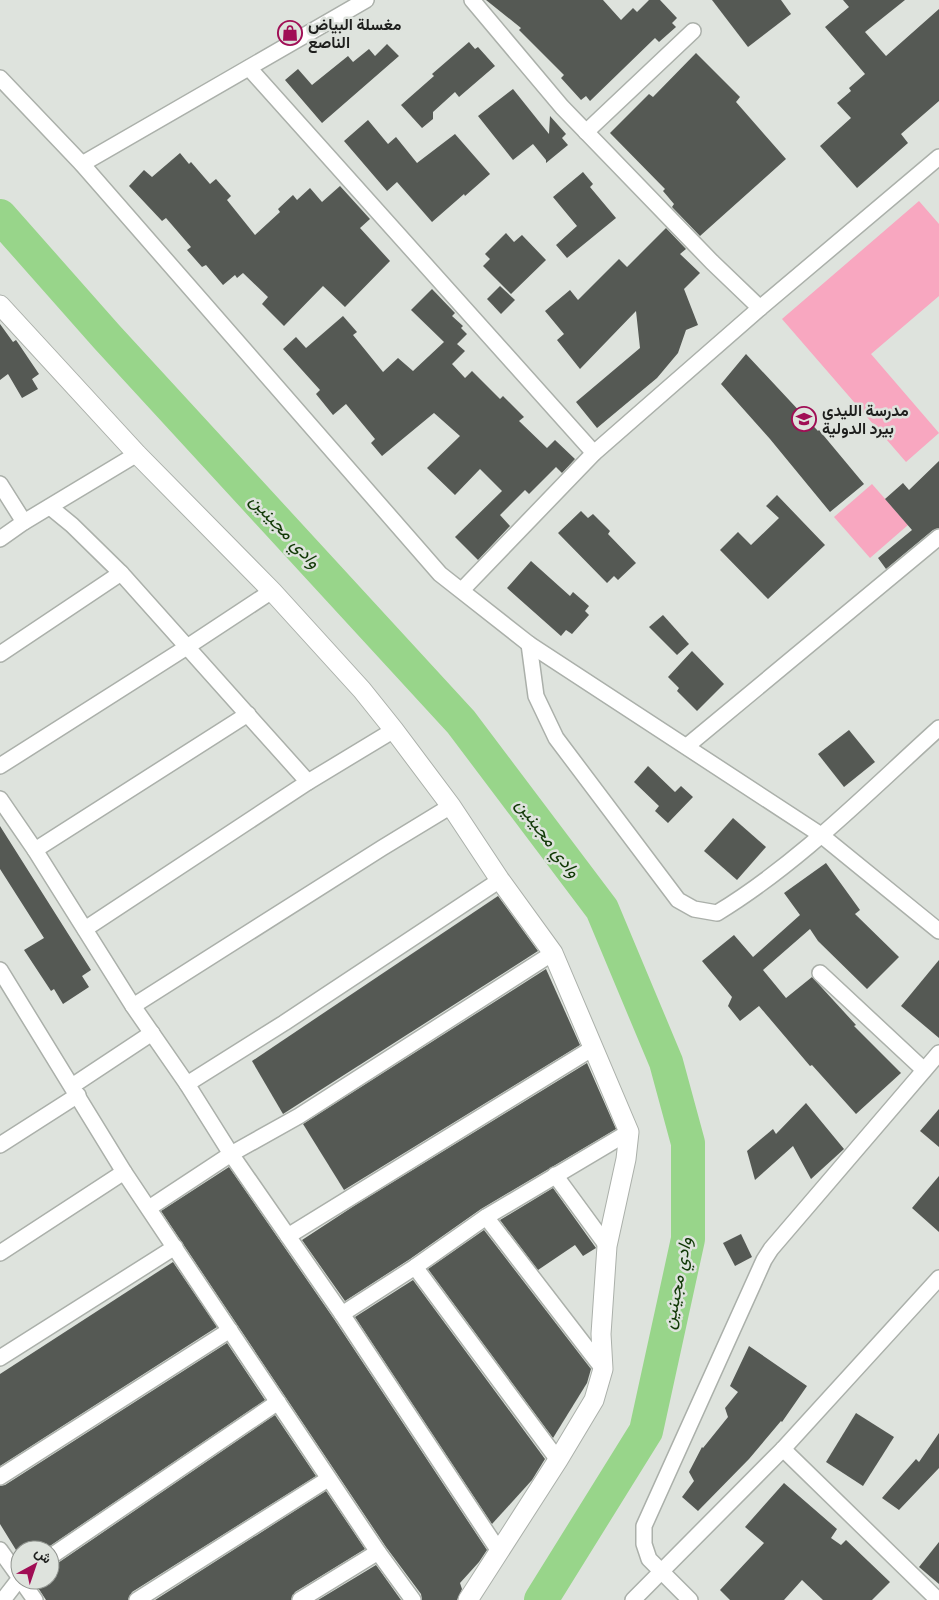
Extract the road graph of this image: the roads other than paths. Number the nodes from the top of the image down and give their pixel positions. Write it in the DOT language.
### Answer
graph roads {
  1 [pos="366,0"];
  2 [pos="472,0"];
  3 [pos="693,31"];
  4 [pos="249,68"];
  5 [pos="0,78"];
  6 [pos="586,132"];
  7 [pos="939,157"];
  8 [pos="82,164"];
  9 [pos="0,305"];
  10 [pos="760,308"];
  11 [pos="594,453"];
  12 [pos="137,454"];
  13 [pos="0,484"];
  14 [pos="50,507"];
  15 [pos="24,522"];
  16 [pos="939,537"];
  17 [pos="0,539"];
  18 [pos="121,574"];
  19 [pos="462,590"];
  20 [pos="272,591"];
  21 [pos="529,644"];
  22 [pos="187,647"];
  23 [pos="0,654"];
  24 [pos="248,714"];
  25 [pos="939,728"];
  26 [pos="394,730"];
  27 [pos="687,746"];
  28 [pos="0,766"];
  29 [pos="308,782"];
  30 [pos="0,799"];
  31 [pos="451,806"];
  32 [pos="821,835"];
  33 [pos="35,850"];
  34 [pos="500,880"];
  35 [pos="85,929"];
  36 [pos="939,931"];
  37 [pos="553,953"];
  38 [pos="0,970"];
  39 [pos="820,974"];
  40 [pos="133,1006"];
  41 [pos="152,1033"];
  42 [pos="593,1048"];
  43 [pos="939,1052"];
  44 [pos="924,1070"];
  45 [pos="187,1084"];
  46 [pos="75,1090"];
  47 [pos="629,1132"];
  48 [pos="0,1145"];
  49 [pos="231,1154"];
  50 [pos="124,1172"];
  51 [pos="555,1175"];
  52 [pos="149,1208"];
  53 [pos="486,1217"];
  54 [pos="288,1236"];
  55 [pos="607,1246"];
  56 [pos="175,1247"];
  57 [pos="0,1253"];
  58 [pos="415,1267"];
  59 [pos="939,1278"];
  60 [pos="342,1314"];
  61 [pos="230,1330"];
  62 [pos="0,1358"];
  63 [pos="603,1369"];
  64 [pos="278,1402"];
  65 [pos="782,1449"];
  66 [pos="558,1460"];
  67 [pos="0,1477"];
  68 [pos="328,1479"];
  69 [pos="0,1550"];
  70 [pos="60,1550"];
  71 [pos="499,1551"];
  72 [pos="378,1552"];
  73 [pos="10,1564"];
  74 [pos="662,1571"];
  75 [pos="11,1590"];
  76 [pos="3,1600"];
  77 [pos="137,1600"];
  78 [pos="300,1600"];
  79 [pos="413,1600"];
  80 [pos="468,1600"];
  81 [pos="633,1600"];
  82 [pos="690,1600"];
  83 [pos="938,1600"];
  1 -- 4 [label="street"];
  2 -- 6 [label="street"];
  3 -- 6 [label="street"];
  4 -- 8 [label="street"];
  4 -- 11 [label="street"];
  5 -- 8 [label="street"];
  6 -- 10 [label="street"];
  7 -- 10 [label="street"];
  8 -- 19 [label="street"];
  9 -- 12 [label="street"];
  10 -- 11 [label="street"];
  11 -- 19 [label="street"];
  12 -- 14 [label="street"];
  12 -- 20 [label="street"];
  13 -- 15 [label="street"];
  14 -- 15 [label="street"];
  14 -- 18 [label="street"];
  15 -- 17 [label="street"];
  16 -- 27 [label="street"];
  18 -- 22 [label="street"];
  18 -- 23 [label="street"];
  19 -- 21 [label="street"];
  20 -- 22 [label="street"];
  20 -- 26 [label="street"];
  21 -- 27 [label="street"];
  21 -- 32 [label="street"];
  22 -- 24 [label="street"];
  22 -- 28 [label="street"];
  24 -- 29 [label="street"];
  24 -- 33 [label="street"];
  25 -- 32 [label="street"];
  26 -- 29 [label="street"];
  26 -- 31 [label="street"];
  27 -- 32 [label="street"];
  29 -- 35 [label="street"];
  30 -- 33 [label="street"];
  31 -- 34 [label="street"];
  31 -- 40 [label="street"];
  32 -- 36 [label="street"];
  33 -- 35 [label="street"];
  34 -- 37 [label="street"];
  34 -- 45 [label="street"];
  35 -- 40 [label="street"];
  37 -- 42 [label="street"];
  37 -- 49 [label="street"];
  38 -- 46 [label="street"];
  39 -- 44 [label="street"];
  40 -- 41 [label="street"];
  41 -- 45 [label="street"];
  41 -- 46 [label="street"];
  42 -- 47 [label="street"];
  42 -- 54 [label="street"];
  43 -- 44 [label="street"];
  44 -- 74 [label="street"];
  45 -- 49 [label="street"];
  46 -- 48 [label="street"];
  46 -- 50 [label="street"];
  47 -- 51 [label="street"];
  47 -- 55 [label="street"];
  49 -- 52 [label="street"];
  49 -- 54 [label="street"];
  50 -- 52 [label="street"];
  50 -- 57 [label="street"];
  51 -- 53 [label="street"];
  51 -- 55 [label="street"];
  52 -- 56 [label="street"];
  53 -- 58 [label="street"];
  53 -- 63 [label="street"];
  54 -- 60 [label="street"];
  55 -- 63 [label="street"];
  56 -- 61 [label="street"];
  56 -- 62 [label="street"];
  58 -- 60 [label="street"];
  58 -- 66 [label="street"];
  59 -- 65 [label="street"];
  60 -- 71 [label="street"];
  61 -- 64 [label="street"];
  61 -- 67 [label="street"];
  63 -- 66 [label="street"];
  64 -- 68 [label="street"];
  64 -- 70 [label="street"];
  65 -- 74 [label="street"];
  65 -- 83 [label="street"];
  66 -- 71 [label="street"];
  68 -- 72 [label="street"];
  68 -- 77 [label="street"];
  69 -- 73 [label="street"];
  71 -- 80 [label="street"];
  72 -- 78 [label="street"];
  72 -- 79 [label="street"];
  74 -- 81 [label="street"];
  74 -- 82 [label="street"];
  75 -- 76 [label="street"];
}
